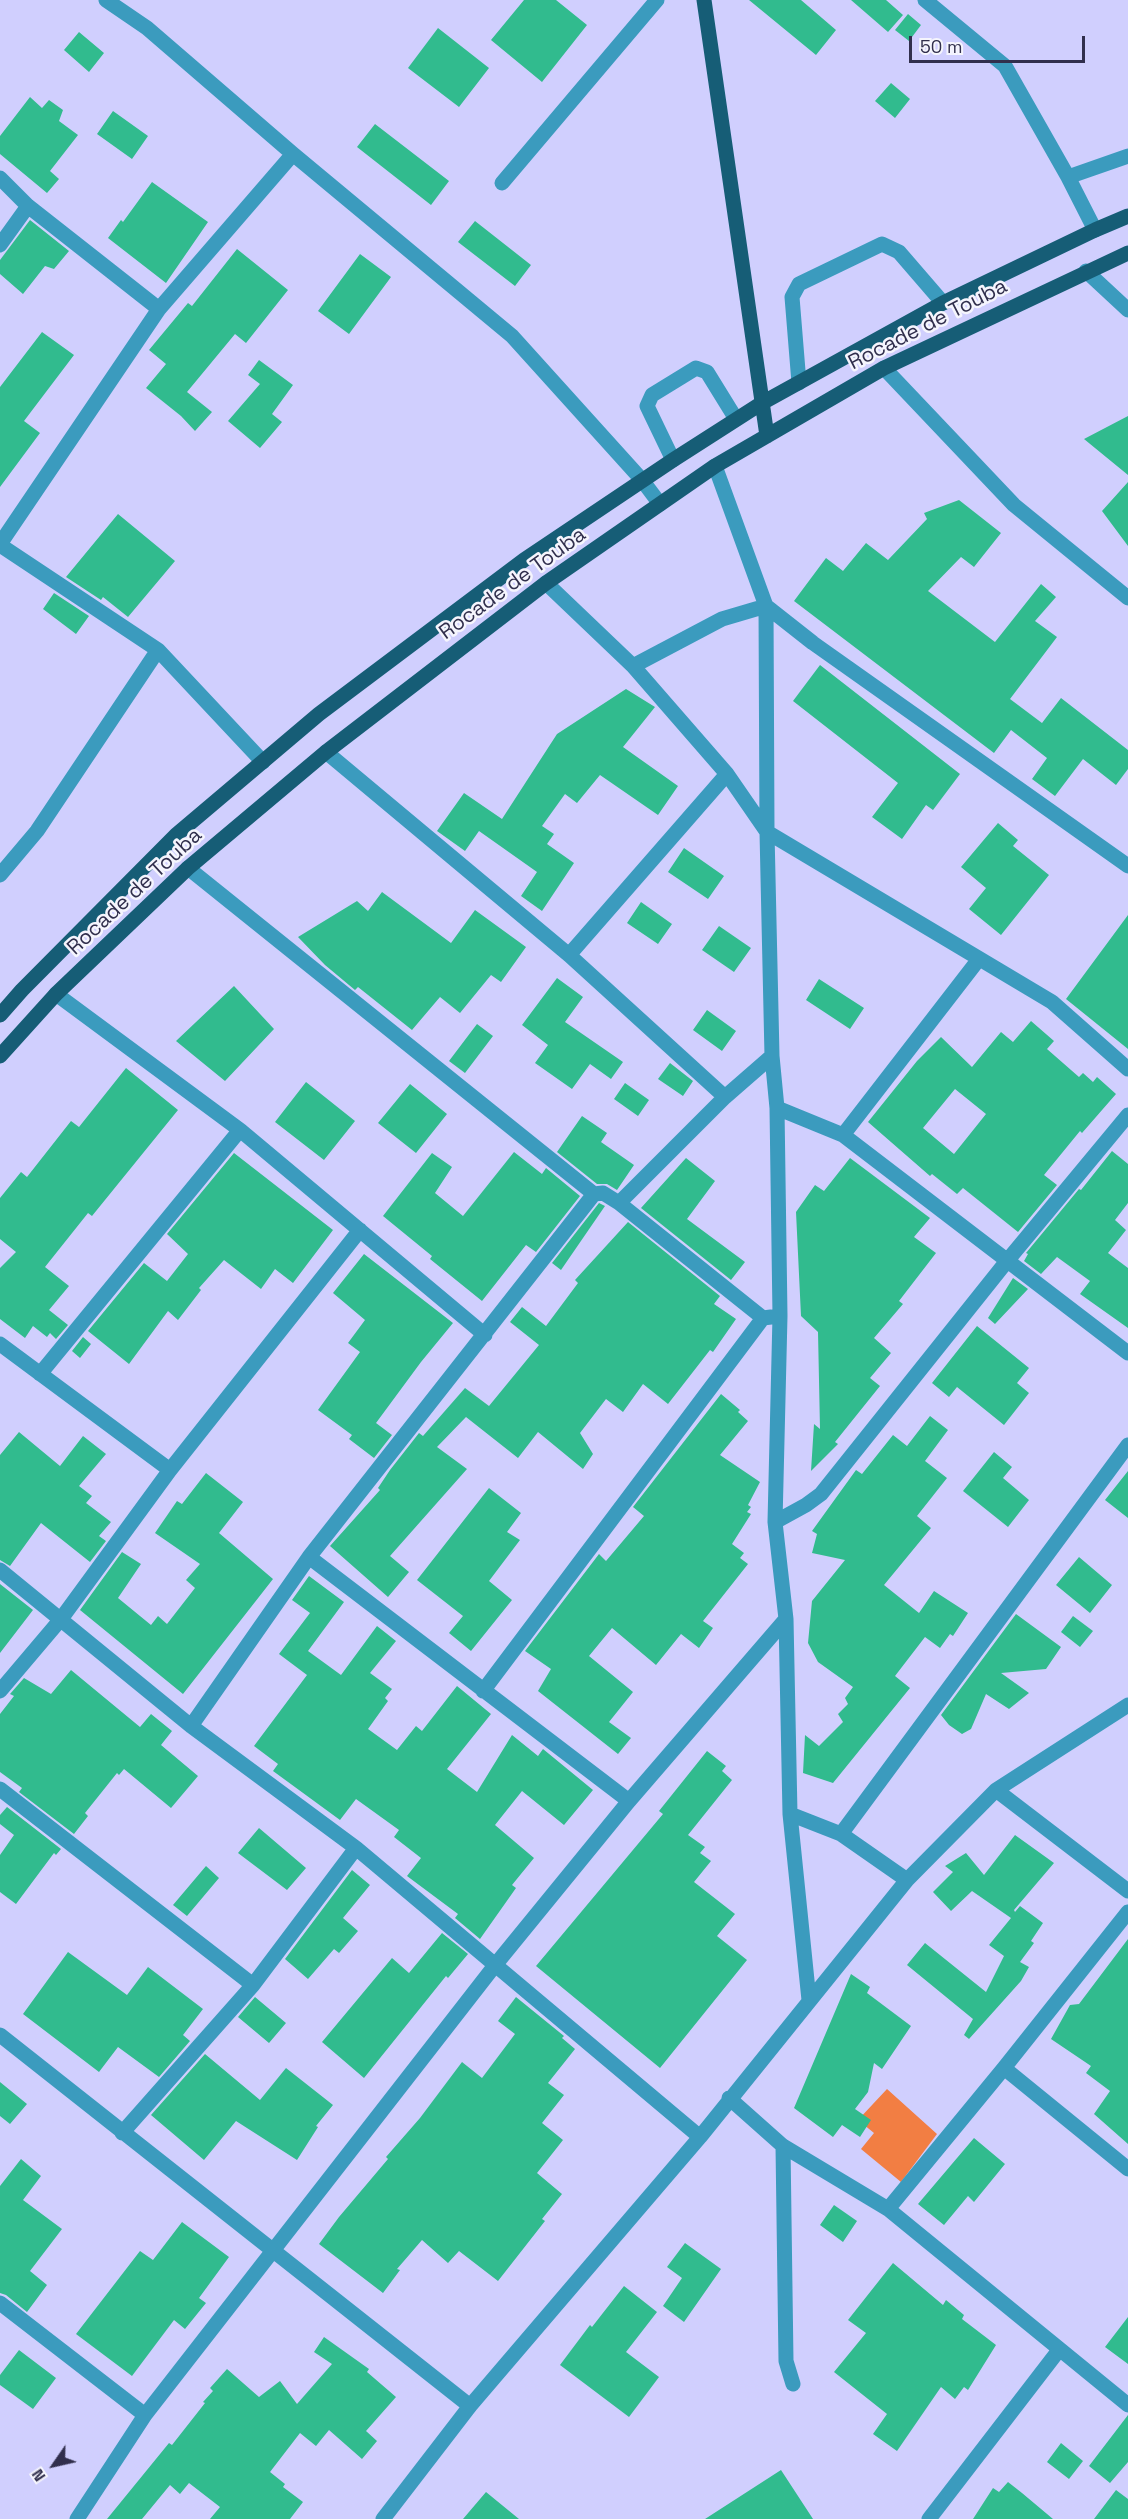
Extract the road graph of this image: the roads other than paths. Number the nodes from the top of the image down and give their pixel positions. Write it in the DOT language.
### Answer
graph roads {
  1 [pos="106,0"];
  2 [pos="657,0"];
  3 [pos="705,0"];
  4 [pos="925,0"];
  5 [pos="293,154"];
  6 [pos="1128,156"];
  7 [pos="1068,177"];
  8 [pos="0,178"];
  9 [pos="502,183"];
  10 [pos="28,206"];
  11 [pos="1128,216"];
  12 [pos="1095,230"];
  13 [pos="0,245"];
  14 [pos="1128,253"];
  15 [pos="1086,271"];
  16 [pos="943,303"];
  17 [pos="159,309"];
  18 [pos="1128,310"];
  19 [pos="884,368"];
  20 [pos="800,382"];
  21 [pos="762,403"];
  22 [pos="736,419"];
  23 [pos="767,436"];
  24 [pos="673,460"];
  25 [pos="715,466"];
  26 [pos="642,480"];
  27 [pos="660,504"];
  28 [pos="0,544"];
  29 [pos="546,583"];
  30 [pos="1128,598"];
  31 [pos="766,606"];
  32 [pos="158,650"];
  33 [pos="633,666"];
  34 [pos="326,752"];
  35 [pos="263,762"];
  36 [pos="727,774"];
  37 [pos="767,832"];
  38 [pos="1128,866"];
  39 [pos="188,868"];
  40 [pos="0,875"];
  41 [pos="569,955"];
  42 [pos="980,959"];
  43 [pos="56,994"];
  44 [pos="0,1016"];
  45 [pos="0,1056"];
  46 [pos="772,1056"];
  47 [pos="1128,1069"];
  48 [pos="725,1097"];
  49 [pos="777,1108"];
  50 [pos="1128,1115"];
  51 [pos="240,1130"];
  52 [pos="843,1135"];
  53 [pos="594,1194"];
  54 [pos="619,1203"];
  55 [pos="360,1230"];
  56 [pos="1007,1261"];
  57 [pos="780,1316"];
  58 [pos="763,1318"];
  59 [pos="485,1335"];
  60 [pos="0,1344"];
  61 [pos="1128,1353"];
  62 [pos="40,1374"];
  63 [pos="1128,1445"];
  64 [pos="170,1470"];
  65 [pos="775,1522"];
  66 [pos="309,1557"];
  67 [pos="0,1570"];
  68 [pos="61,1619"];
  69 [pos="786,1619"];
  70 [pos="0,1691"];
  71 [pos="483,1691"];
  72 [pos="1128,1705"];
  73 [pos="191,1726"];
  74 [pos="0,1789"];
  75 [pos="996,1790"];
  76 [pos="629,1802"];
  77 [pos="790,1814"];
  78 [pos="841,1834"];
  79 [pos="356,1848"];
  80 [pos="908,1880"];
  81 [pos="1128,1891"];
  82 [pos="1128,1912"];
  83 [pos="496,1964"];
  84 [pos="253,1985"];
  85 [pos="809,2000"];
  86 [pos="0,2035"];
  87 [pos="1004,2068"];
  88 [pos="729,2098"];
  89 [pos="122,2133"];
  90 [pos="700,2137"];
  91 [pos="783,2146"];
  92 [pos="1128,2169"];
  93 [pos="888,2209"];
  94 [pos="275,2251"];
  95 [pos="0,2303"];
  96 [pos="1059,2350"];
  97 [pos="793,2384"];
  98 [pos="1128,2405"];
  99 [pos="470,2406"];
  100 [pos="144,2415"];
  101 [pos="77,2519"];
  102 [pos="383,2519"];
  103 [pos="929,2519"];
  1 -- 5 [label="street"];
  2 -- 9 [label="street"];
  3 -- 21 [label="main road"];
  4 -- 7 [label="street"];
  5 -- 17 [label="street"];
  5 -- 26 [label="street"];
  6 -- 7 [label="street"];
  7 -- 12 [label="street"];
  8 -- 10 [label="street"];
  10 -- 13 [label="street"];
  10 -- 17 [label="street"];
  11 -- 12 [label="main road, Rocade de Touba"];
  12 -- 16 [label="main road, Rocade de Touba"];
  14 -- 15 [label="main road, Rocade de Touba"];
  15 -- 18 [label="street"];
  15 -- 19 [label="main road, Rocade de Touba"];
  16 -- 20 [label="main road, Rocade de Touba"];
  16 -- 20 [label="street"];
  17 -- 28 [label="street"];
  19 -- 23 [label="main road, Rocade de Touba"];
  19 -- 30 [label="street"];
  20 -- 21 [label="main road, Rocade de Touba"];
  21 -- 22 [label="main road, Rocade de Touba"];
  21 -- 23 [label="main road"];
  22 -- 24 [label="main road, Rocade de Touba"];
  22 -- 24 [label="street"];
  23 -- 25 [label="main road, Rocade de Touba"];
  24 -- 26 [label="main road, Rocade de Touba"];
  25 -- 27 [label="main road, Rocade de Touba"];
  25 -- 31 [label="street"];
  26 -- 27 [label="street"];
  26 -- 35 [label="main road, Rocade de Touba"];
  27 -- 29 [label="main road, Rocade de Touba"];
  28 -- 32 [label="street"];
  29 -- 33 [label="street"];
  29 -- 34 [label="main road, Rocade de Touba"];
  31 -- 33 [label="street"];
  31 -- 37 [label="street"];
  31 -- 38 [label="street"];
  32 -- 35 [label="street"];
  32 -- 40 [label="street"];
  33 -- 36 [label="street"];
  34 -- 39 [label="main road, Rocade de Touba"];
  34 -- 41 [label="street"];
  35 -- 44 [label="main road, Rocade de Touba"];
  36 -- 37 [label="street"];
  36 -- 41 [label="street"];
  37 -- 42 [label="street"];
  37 -- 46 [label="street"];
  39 -- 43 [label="main road, Rocade de Touba"];
  39 -- 53 [label="street"];
  41 -- 48 [label="street"];
  42 -- 47 [label="street"];
  42 -- 52 [label="street"];
  43 -- 45 [label="main road, Rocade de Touba"];
  43 -- 51 [label="street"];
  46 -- 48 [label="street"];
  46 -- 49 [label="street"];
  48 -- 54 [label="street"];
  49 -- 52 [label="street"];
  49 -- 57 [label="street"];
  50 -- 56 [label="street"];
  51 -- 55 [label="street"];
  51 -- 62 [label="street"];
  52 -- 56 [label="street"];
  53 -- 54 [label="street"];
  53 -- 59 [label="street"];
  54 -- 58 [label="street"];
  55 -- 59 [label="street"];
  55 -- 64 [label="street"];
  56 -- 61 [label="street"];
  56 -- 65 [label="street"];
  57 -- 58 [label="street"];
  57 -- 65 [label="street"];
  58 -- 71 [label="street"];
  59 -- 66 [label="street"];
  60 -- 62 [label="street"];
  62 -- 64 [label="street"];
  63 -- 78 [label="street"];
  64 -- 68 [label="street"];
  65 -- 69 [label="street"];
  66 -- 71 [label="street"];
  66 -- 73 [label="street"];
  67 -- 68 [label="street"];
  68 -- 70 [label="street"];
  68 -- 73 [label="street"];
  69 -- 76 [label="street"];
  69 -- 77 [label="street"];
  71 -- 76 [label="street"];
  72 -- 75 [label="street"];
  73 -- 79 [label="street"];
  74 -- 84 [label="street"];
  75 -- 80 [label="street"];
  75 -- 81 [label="street"];
  76 -- 83 [label="street"];
  77 -- 78 [label="street"];
  77 -- 85 [label="street"];
  78 -- 80 [label="street"];
  79 -- 83 [label="street"];
  79 -- 84 [label="street"];
  80 -- 85 [label="street"];
  82 -- 87 [label="street"];
  83 -- 90 [label="street"];
  83 -- 94 [label="street"];
  84 -- 89 [label="street"];
  85 -- 88 [label="street"];
  86 -- 89 [label="street"];
  87 -- 92 [label="street"];
  87 -- 93 [label="street"];
  88 -- 90 [label="street"];
  88 -- 91 [label="street"];
  89 -- 94 [label="street"];
  90 -- 99 [label="street"];
  91 -- 93 [label="street"];
  91 -- 97 [label="street"];
  93 -- 96 [label="street"];
  94 -- 99 [label="street"];
  94 -- 100 [label="street"];
  95 -- 100 [label="street"];
  96 -- 98 [label="street"];
  96 -- 103 [label="street"];
  99 -- 102 [label="street"];
  100 -- 101 [label="street"];
}
